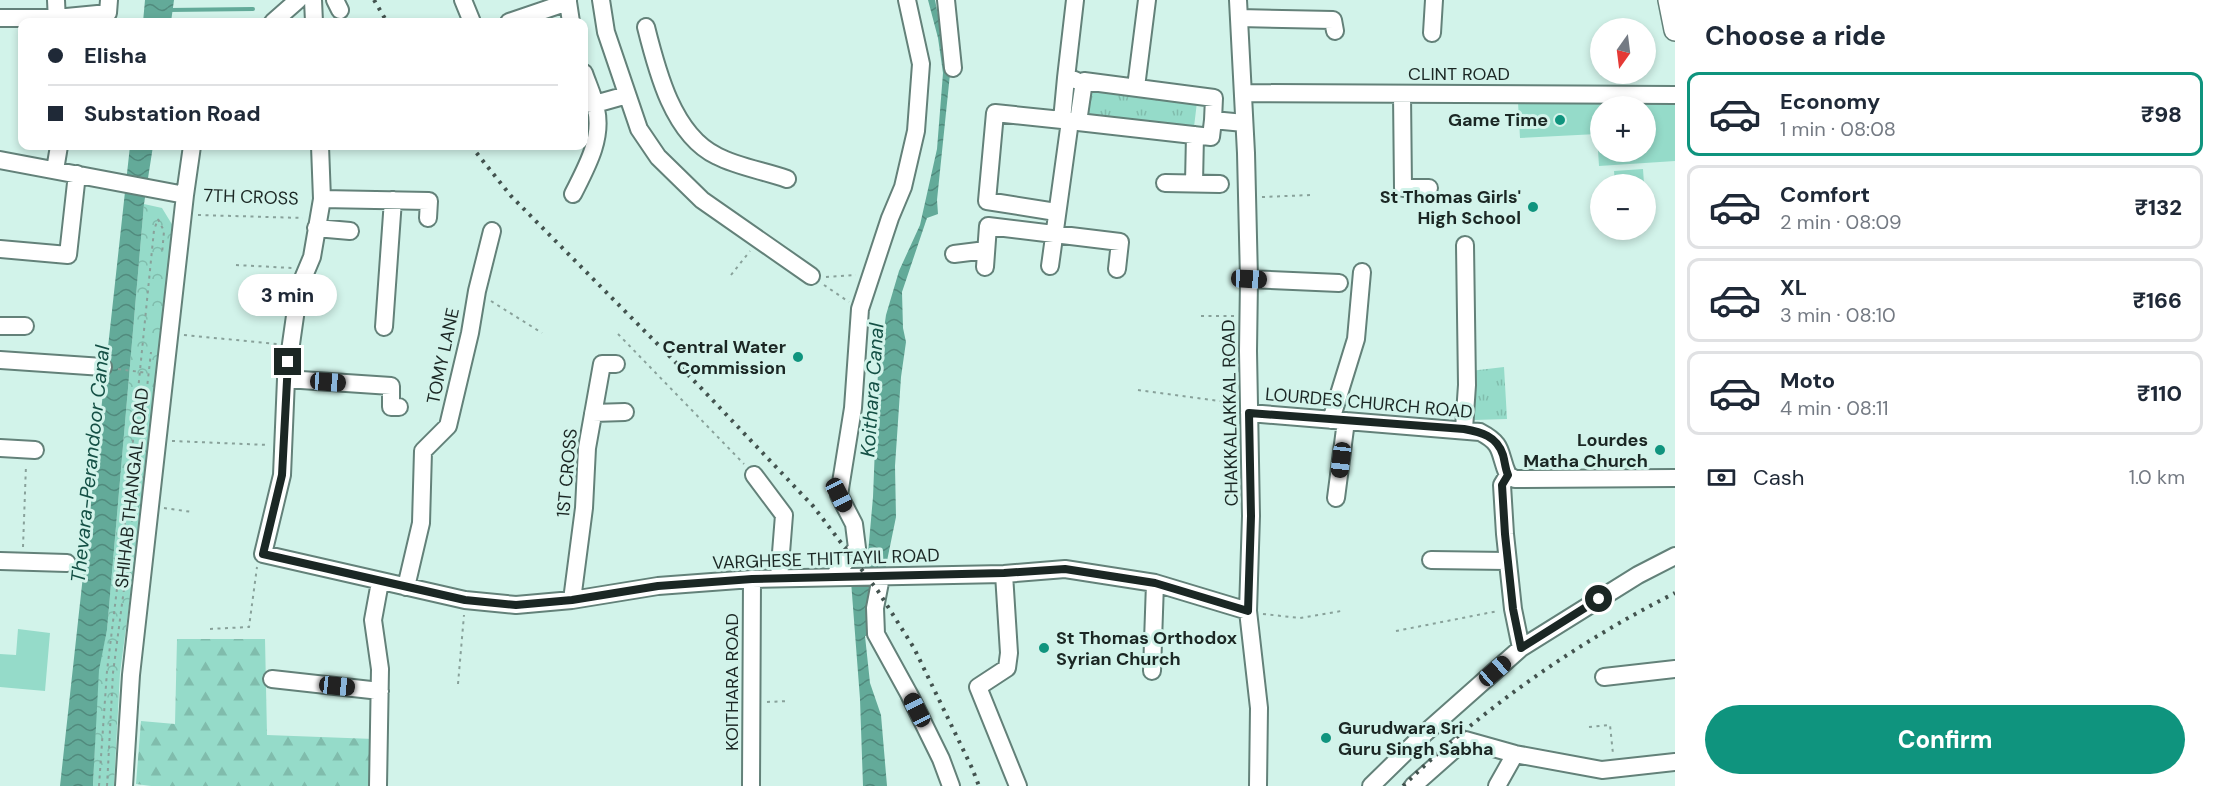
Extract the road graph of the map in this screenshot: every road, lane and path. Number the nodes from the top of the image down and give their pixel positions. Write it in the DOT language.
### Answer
graph roads {
  1 [pos="56,0"];
  2 [pos="109,0"];
  3 [pos="298,0"];
  4 [pos="312,0"];
  5 [pos="463,0"];
  6 [pos="601,0"];
  7 [pos="907,0"];
  8 [pos="946,0"];
  9 [pos="1075,0"];
  10 [pos="1148,0"];
  11 [pos="1238,0"];
  12 [pos="1434,0"];
  13 [pos="1669,0"];
  14 [pos="568,1"];
  15 [pos="0,18"];
  16 [pos="56,18"];
  17 [pos="71,18"];
  18 [pos="278,18"];
  19 [pos="314,18"];
  20 [pos="470,18"];
  21 [pos="520,18"];
  22 [pos="570,18"];
  23 [pos="1239,18"];
  24 [pos="18,19"];
  25 [pos="646,27"];
  26 [pos="1675,28"];
  27 [pos="1335,31"];
  28 [pos="1432,33"];
  29 [pos="952,68"];
  30 [pos="1066,78"];
  31 [pos="1084,81"];
  32 [pos="1136,87"];
  33 [pos="1243,93"];
  34 [pos="1402,94"];
  35 [pos="627,95"];
  36 [pos="1675,95"];
  37 [pos="589,104"];
  38 [pos="1213,120"];
  39 [pos="1070,121"];
  40 [pos="1244,123"];
  41 [pos="1195,135"];
  42 [pos="58,150"];
  43 [pos="191,150"];
  44 [pos="320,150"];
  45 [pos="0,160"];
  46 [pos="55,170"];
  47 [pos="77,174"];
  48 [pos="787,178"];
  49 [pos="1165,183"];
  50 [pos="1194,183"];
  51 [pos="1220,184"];
  52 [pos="1429,188"];
  53 [pos="573,194"];
  54 [pos="184,195"];
  55 [pos="1311,195"];
  56 [pos="1247,197"];
  57 [pos="322,199"];
  58 [pos="393,200"];
  59 [pos="1056,212"];
  60 [pos="183,215"];
  61 [pos="428,218"];
  62 [pos="158,219"];
  63 [pos="317,223"];
  64 [pos="350,231"];
  65 [pos="492,231"];
  66 [pos="1054,232"];
  67 [pos="759,239"];
  68 [pos="1465,245"];
  69 [pos="0,249"];
  70 [pos="986,250"];
  71 [pos="954,254"];
  72 [pos="236,265"];
  73 [pos="1050,266"];
  74 [pos="985,267"];
  75 [pos="307,269"];
  76 [pos="1117,269"];
  77 [pos="1362,272"];
  78 [pos="873,273"];
  79 [pos="731,275"];
  80 [pos="811,276"];
  81 [pos="1249,279"];
  82 [pos="1339,282"];
  83 [pos="477,291"];
  84 [pos="860,309"];
  85 [pos="1201,316"];
  86 [pos="1248,316"];
  87 [pos="0,326"];
  88 [pos="25,326"];
  89 [pos="384,327"];
  90 [pos="542,333"];
  91 [pos="169,334"];
  92 [pos="618,334"];
  93 [pos="290,345"];
  94 [pos="0,360"];
  95 [pos="616,364"];
  96 [pos="103,368"];
  97 [pos="139,372"];
  98 [pos="286,379"];
  99 [pos="1138,390"];
  100 [pos="399,407"];
  101 [pos="1249,409"];
  102 [pos="625,412"];
  103 [pos="593,413"];
  104 [pos="1338,421"];
  105 [pos="1464,429"];
  106 [pos="157,441"];
  107 [pos="284,446"];
  108 [pos="0,448"];
  109 [pos="31,450"];
  110 [pos="754,475"];
  111 [pos="1508,475"];
  112 [pos="1675,478"];
  113 [pos="1336,498"];
  114 [pos="150,506"];
  115 [pos="192,512"];
  116 [pos="263,554"];
  117 [pos="1675,556"];
  118 [pos="1431,560"];
  119 [pos="0,561"];
  120 [pos="23,561"];
  121 [pos="1508,561"];
  122 [pos="67,563"];
  123 [pos="1004,573"];
  124 [pos="832,577"];
  125 [pos="881,577"];
  126 [pos="779,578"];
  127 [pos="752,579"];
  128 [pos="380,582"];
  129 [pos="1155,583"];
  130 [pos="406,587"];
  131 [pos="572,600"];
  132 [pos="1513,609"];
  133 [pos="1248,611"];
  134 [pos="1341,611"];
  135 [pos="464,612"];
  136 [pos="210,629"];
  137 [pos="1396,631"];
  138 [pos="1521,648"];
  139 [pos="1675,669"];
  140 [pos="1152,671"];
  141 [pos="1604,677"];
  142 [pos="272,679"];
  143 [pos="458,684"];
  144 [pos="380,691"];
  145 [pos="788,701"];
  146 [pos="752,703"];
  147 [pos="1589,727"];
  148 [pos="1515,754"];
  149 [pos="1675,762"];
  150 [pos="1614,768"];
  151 [pos="99,786"];
  152 [pos="124,786"];
  153 [pos="378,786"];
  154 [pos="751,786"];
  155 [pos="951,786"];
  156 [pos="1018,786"];
  157 [pos="1258,786"];
  158 [pos="1371,786"];
  159 [pos="1413,786"];
  160 [pos="1497,786"];
  1 -- 16 [label="street"];
  2 -- 17 [label="street"];
  3 -- 18 [label="street"];
  4 -- 19 [label="street"];
  5 -- 20 [label="street"];
  6 -- 35 [label="street"];
  7 -- 78 [label="street"];
  8 -- 29 [label="street"];
  9 -- 30 [label="street"];
  10 -- 32 [label="street"];
  11 -- 23 [label="street, CHAKKALAKKAL ROAD"];
  12 -- 28 [label="street"];
  13 -- 26 [label="main road"];
  14 -- 21 [label="street"];
  14 -- 22 [label="street"];
  15 -- 24 [label="street"];
  23 -- 27 [label="street"];
  23 -- 33 [label="street, CHAKKALAKKAL ROAD"];
  25 -- 48 [label="street"];
  30 -- 31 [label="street"];
  30 -- 39 [label="street"];
  31 -- 32 [label="street"];
  31 -- 39 [label="street"];
  32 -- 38 [label="street"];
  33 -- 34 [label="street, CLINT ROAD"];
  33 -- 40 [label="street, CHAKKALAKKAL ROAD"];
  34 -- 36 [label="street, CLINT ROAD"];
  34 -- 52 [label="street"];
  35 -- 37 [label="street"];
  35 -- 67 [label="street"];
  37 -- 53 [label="street"];
  38 -- 40 [label="street"];
  38 -- 41 [label="street"];
  39 -- 41 [label="street"];
  39 -- 59 [label="street"];
  39 -- 59 [label="street"];
  40 -- 56 [label="street, CHAKKALAKKAL ROAD"];
  41 -- 50 [label="street"];
  42 -- 46 [label="street"];
  43 -- 54 [label="street, SHIHAB THANGAL ROAD"];
  44 -- 57 [label="street"];
  45 -- 46 [label="street"];
  46 -- 47 [label="street"];
  47 -- 54 [label="street"];
  47 -- 69 [label="street"];
  49 -- 50 [label="street"];
  50 -- 51 [label="street"];
  54 -- 60 [label="street, SHIHAB THANGAL ROAD"];
  55 -- 56 [label="path"];
  56 -- 81 [label="street, CHAKKALAKKAL ROAD"];
  57 -- 58 [label="street, 7TH CROSS"];
  57 -- 63 [label="street"];
  58 -- 61 [label="street, 7TH CROSS"];
  58 -- 89 [label="street"];
  59 -- 66 [label="street"];
  60 -- 63 [label="path, 7TH CROSS"];
  60 -- 91 [label="street, SHIHAB THANGAL ROAD"];
  62 -- 97 [label="path"];
  63 -- 64 [label="street"];
  63 -- 75 [label="street"];
  65 -- 83 [label="street, TOMY LANE"];
  66 -- 70 [label="street"];
  66 -- 73 [label="street"];
  66 -- 76 [label="street"];
  67 -- 79 [label="path"];
  67 -- 80 [label="street"];
  68 -- 105 [label="street"];
  70 -- 71 [label="street"];
  70 -- 74 [label="street"];
  72 -- 75 [label="path"];
  75 -- 93 [label="street"];
  77 -- 104 [label="street"];
  78 -- 80 [label="path"];
  78 -- 84 [label="street"];
  80 -- 84 [label="path"];
  81 -- 82 [label="street"];
  81 -- 86 [label="street, CHAKKALAKKAL ROAD"];
  83 -- 90 [label="path"];
  83 -- 130 [label="street, TOMY LANE"];
  84 -- 124 [label="street"];
  85 -- 86 [label="path"];
  86 -- 101 [label="street, CHAKKALAKKAL ROAD"];
  87 -- 88 [label="street"];
  91 -- 93 [label="path"];
  91 -- 106 [label="street, SHIHAB THANGAL ROAD"];
  92 -- 110 [label="path"];
  93 -- 98 [label="street"];
  94 -- 96 [label="street"];
  95 -- 103 [label="street, 1ST CROSS"];
  96 -- 97 [label="path"];
  97 -- 151 [label="path"];
  98 -- 100 [label="street"];
  98 -- 107 [label="street"];
  99 -- 101 [label="path"];
  101 -- 104 [label="street, LOURDES CHURCH ROAD"];
  101 -- 133 [label="street, CHAKKALAKKAL ROAD"];
  102 -- 103 [label="street"];
  103 -- 131 [label="street, 1ST CROSS"];
  104 -- 105 [label="street, LOURDES CHURCH ROAD"];
  104 -- 113 [label="street"];
  105 -- 111 [label="street, LOURDES CHURCH ROAD"];
  106 -- 107 [label="path"];
  106 -- 114 [label="street, SHIHAB THANGAL ROAD"];
  107 -- 116 [label="street"];
  108 -- 109 [label="street"];
  109 -- 120 [label="path"];
  110 -- 126 [label="street"];
  111 -- 112 [label="street"];
  111 -- 121 [label="street"];
  114 -- 115 [label="path"];
  114 -- 152 [label="street, SHIHAB THANGAL ROAD"];
  116 -- 128 [label="street, VARGHESE THITTAYIL ROAD"];
  116 -- 136 [label="path"];
  117 -- 138 [label="street"];
  118 -- 121 [label="street"];
  119 -- 120 [label="street"];
  120 -- 122 [label="street"];
  121 -- 132 [label="street"];
  123 -- 125 [label="street, VARGHESE THITTAYIL ROAD"];
  123 -- 129 [label="street, VARGHESE THITTAYIL ROAD"];
  123 -- 156 [label="street"];
  124 -- 125 [label="street, VARGHESE THITTAYIL ROAD"];
  124 -- 126 [label="street, VARGHESE THITTAYIL ROAD"];
  125 -- 155 [label="street"];
  126 -- 127 [label="street, VARGHESE THITTAYIL ROAD"];
  127 -- 131 [label="street, VARGHESE THITTAYIL ROAD"];
  127 -- 146 [label="street, KOITHARA ROAD"];
  128 -- 130 [label="street, VARGHESE THITTAYIL ROAD"];
  128 -- 144 [label="street"];
  129 -- 133 [label="street, VARGHESE THITTAYIL ROAD"];
  129 -- 140 [label="street"];
  130 -- 131 [label="street, VARGHESE THITTAYIL ROAD"];
  132 -- 137 [label="path"];
  132 -- 138 [label="street"];
  133 -- 134 [label="path"];
  133 -- 157 [label="street, CHAKKALAKKAL ROAD"];
  135 -- 143 [label="path"];
  138 -- 158 [label="street"];
  139 -- 141 [label="street"];
  142 -- 144 [label="street"];
  144 -- 153 [label="street"];
  145 -- 146 [label="path"];
  146 -- 154 [label="street, KOITHARA ROAD"];
  147 -- 150 [label="path"];
  148 -- 150 [label="street"];
  148 -- 159 [label="street"];
  148 -- 160 [label="street"];
  149 -- 150 [label="street"];
}
